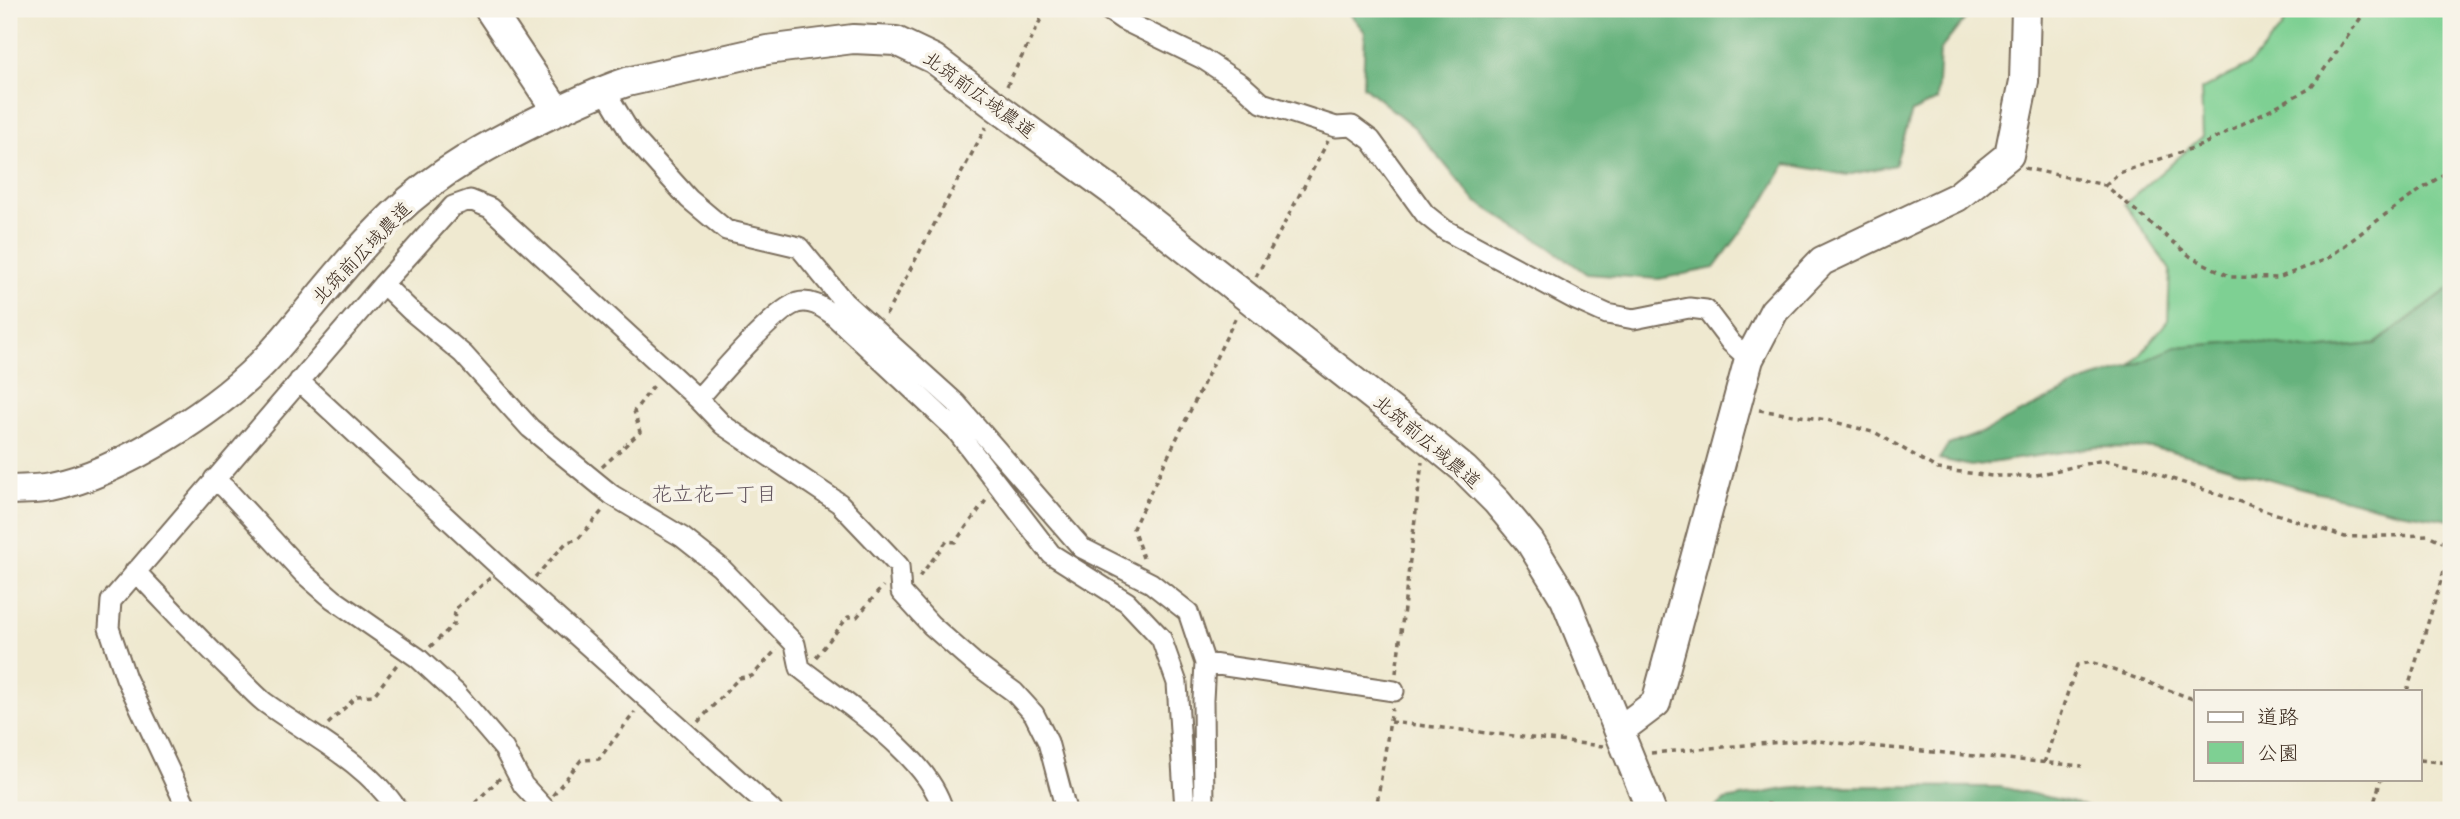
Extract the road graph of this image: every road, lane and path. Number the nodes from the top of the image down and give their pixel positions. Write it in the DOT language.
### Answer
graph roads {
  1 [pos="489,9"];
  2 [pos="1046,9"];
  3 [pos="1107,9"];
  4 [pos="2026,9"];
  5 [pos="2367,9"];
  6 [pos="604,89"];
  7 [pos="996,107"];
  8 [pos="557,111"];
  9 [pos="1335,127"];
  10 [pos="2009,155"];
  11 [pos="2451,169"];
  12 [pos="2105,185"];
  13 [pos="383,284"];
  14 [pos="1245,297"];
  15 [pos="877,332"];
  16 [pos="1749,359"];
  17 [pos="666,370"];
  18 [pos="299,381"];
  19 [pos="698,399"];
  20 [pos="1736,408"];
  21 [pos="1425,437"];
  22 [pos="591,478"];
  23 [pos="214,479"];
  24 [pos="998,484"];
  25 [pos="9,490"];
  26 [pos="615,497"];
  27 [pos="2451,547"];
  28 [pos="899,566"];
  29 [pos="501,568"];
  30 [pos="1124,570"];
  31 [pos="135,571"];
  32 [pos="1151,583"];
  33 [pos="523,588"];
  34 [pos="901,592"];
  35 [pos="1115,594"];
  36 [pos="795,644"];
  37 [pos="413,654"];
  38 [pos="1205,663"];
  39 [pos="800,668"];
  40 [pos="2407,690"];
  41 [pos="1394,691"];
  42 [pos="646,698"];
  43 [pos="2194,699"];
  44 [pos="1390,722"];
  45 [pos="687,734"];
  46 [pos="316,735"];
  47 [pos="1624,744"];
  48 [pos="2422,760"];
  49 [pos="2043,763"];
  50 [pos="2451,763"];
  51 [pos="513,765"];
  52 [pos="2082,766"];
  53 [pos="2381,780"];
  54 [pos="545,809"];
  55 [pos="188,810"];
  56 [pos="398,810"];
  57 [pos="468,810"];
  58 [pos="772,810"];
  59 [pos="943,810"];
  60 [pos="1066,810"];
  61 [pos="1185,810"];
  62 [pos="1204,810"];
  63 [pos="1376,810"];
  64 [pos="1651,810"];
  65 [pos="1737,810"];
  66 [pos="1796,810"];
  67 [pos="2372,810"];
  1 -- 8 [label="street"];
  2 -- 7 [label="path"];
  3 -- 9 [label="street"];
  4 -- 10 [label="street"];
  5 -- 12 [label="path"];
  6 -- 7 [label="street, 北筑前広域農道"];
  6 -- 8 [label="street, 北筑前広域農道"];
  6 -- 15 [label="street"];
  7 -- 14 [label="street, 北筑前広域農道"];
  7 -- 15 [label="path"];
  8 -- 25 [label="street, 北筑前広域農道"];
  9 -- 14 [label="path"];
  9 -- 16 [label="street"];
  10 -- 12 [label="path"];
  10 -- 16 [label="street"];
  11 -- 12 [label="path"];
  13 -- 17 [label="street"];
  13 -- 18 [label="street"];
  13 -- 22 [label="street"];
  14 -- 21 [label="street, 北筑前広域農道"];
  14 -- 32 [label="path"];
  15 -- 30 [label="street"];
  16 -- 20 [label="street"];
  17 -- 19 [label="street"];
  17 -- 22 [label="path"];
  18 -- 23 [label="street"];
  18 -- 29 [label="street"];
  19 -- 24 [label="street"];
  19 -- 28 [label="street"];
  20 -- 27 [label="path"];
  20 -- 47 [label="street"];
  21 -- 41 [label="path"];
  21 -- 47 [label="street, 北筑前広域農道"];
  22 -- 26 [label="street"];
  23 -- 31 [label="street"];
  23 -- 37 [label="street"];
  24 -- 34 [label="path"];
  24 -- 35 [label="street"];
  26 -- 33 [label="path"];
  26 -- 36 [label="street"];
  27 -- 40 [label="path"];
  28 -- 34 [label="street"];
  28 -- 39 [label="path"];
  29 -- 33 [label="street"];
  29 -- 37 [label="path"];
  30 -- 32 [label="street"];
  30 -- 35 [label="street"];
  31 -- 46 [label="street"];
  31 -- 55 [label="street"];
  32 -- 38 [label="street"];
  33 -- 42 [label="street"];
  34 -- 60 [label="street"];
  35 -- 61 [label="street"];
  36 -- 39 [label="street"];
  36 -- 45 [label="path"];
  37 -- 46 [label="path"];
  37 -- 51 [label="street"];
  38 -- 41 [label="street"];
  38 -- 62 [label="street"];
  39 -- 59 [label="street"];
  41 -- 44 [label="path"];
  42 -- 45 [label="street"];
  42 -- 54 [label="path"];
  43 -- 49 [label="path"];
  44 -- 47 [label="path"];
  44 -- 63 [label="path"];
  45 -- 58 [label="street"];
  46 -- 56 [label="street"];
  47 -- 49 [label="path"];
  47 -- 64 [label="street, 北筑前広域農道"];
  48 -- 50 [label="path"];
  49 -- 52 [label="path"];
  51 -- 54 [label="street"];
  51 -- 57 [label="path"];
  53 -- 67 [label="path"];
  65 -- 66 [label="path"];
}
